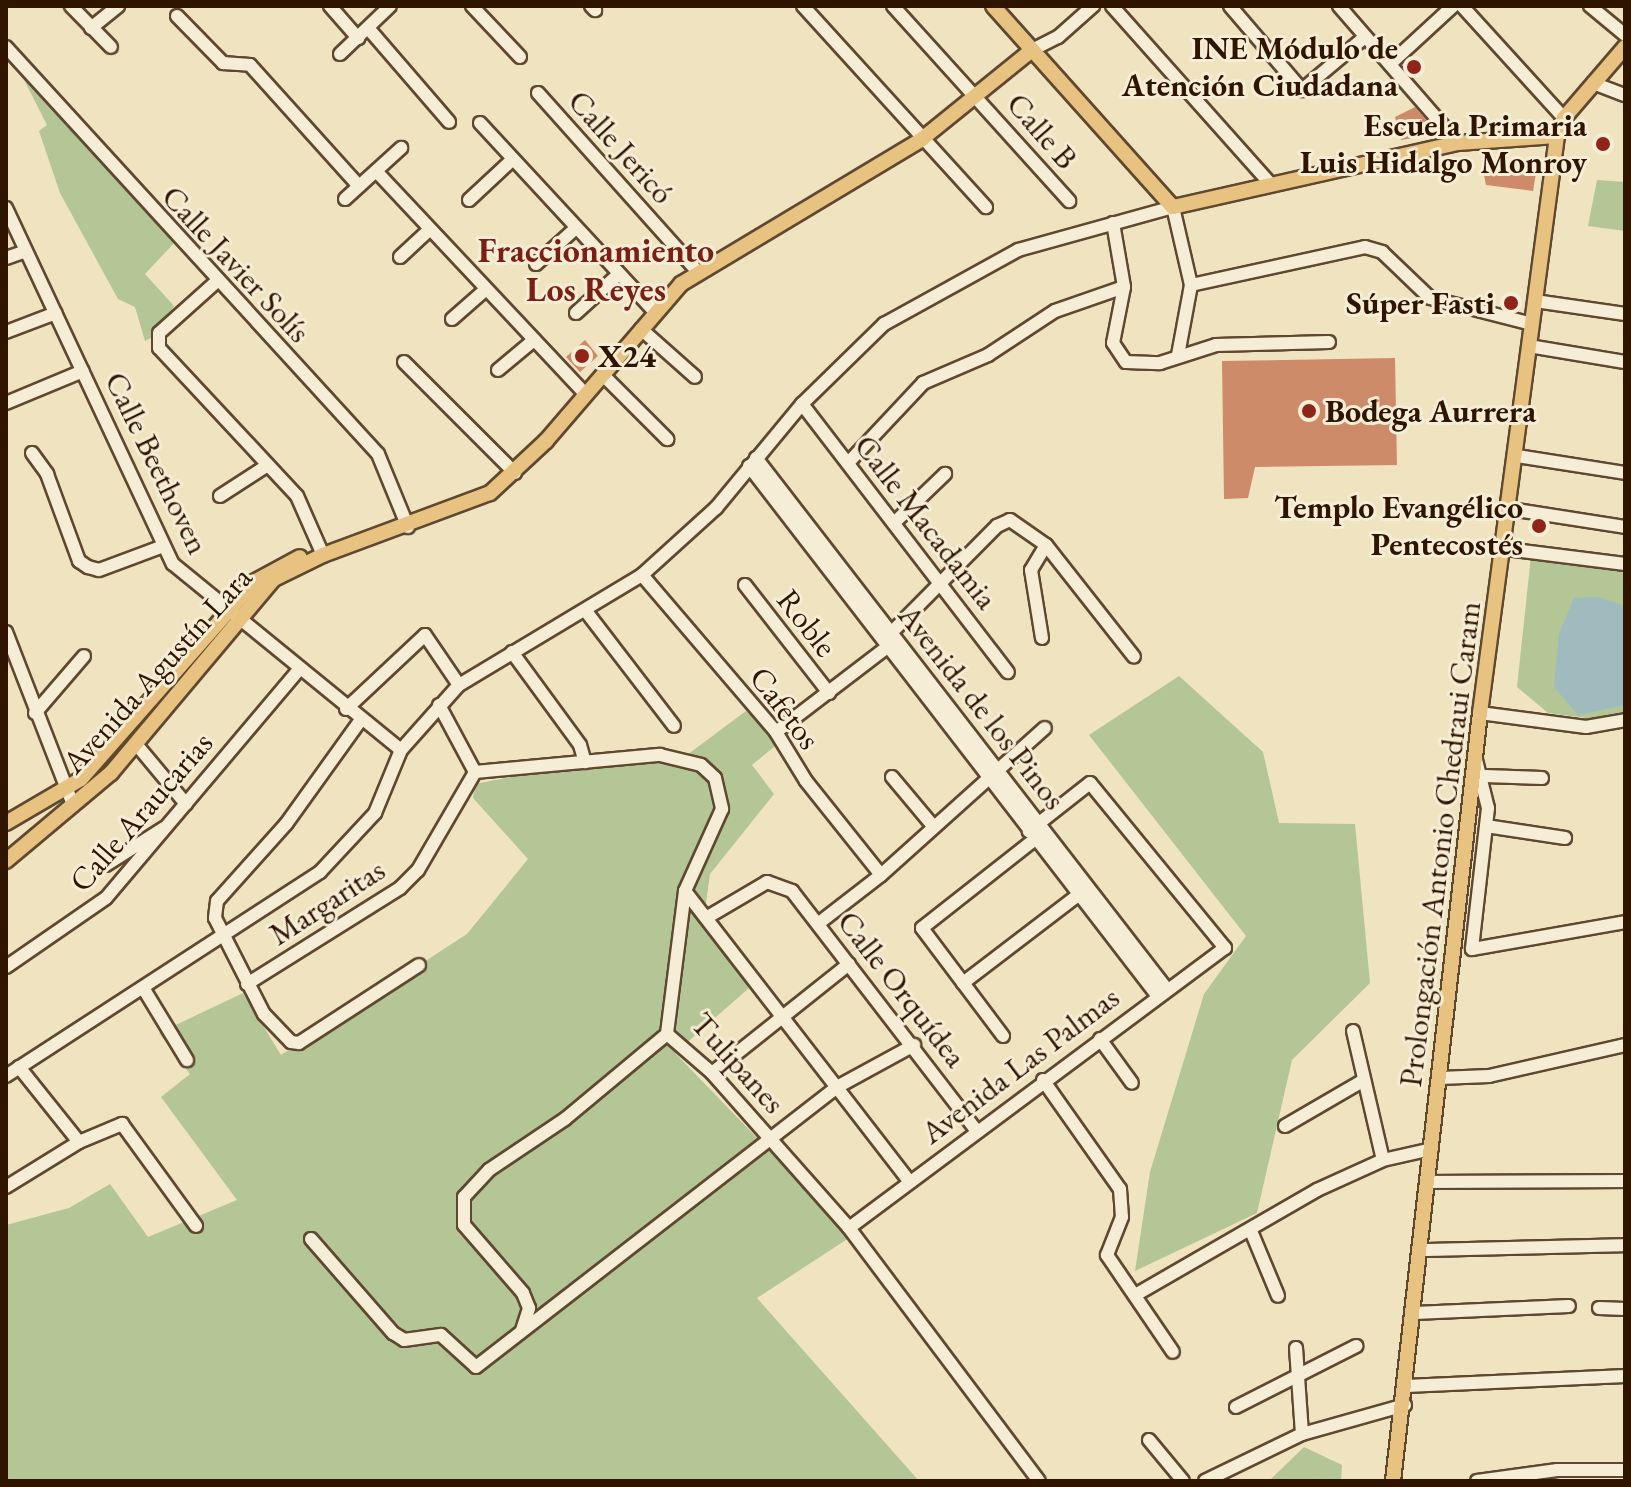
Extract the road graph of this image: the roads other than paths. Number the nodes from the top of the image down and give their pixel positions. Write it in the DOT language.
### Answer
graph roads {
  1 [pos="71,6"];
  2 [pos="118,6"];
  3 [pos="330,6"];
  4 [pos="390,6"];
  5 [pos="472,6"];
  6 [pos="803,6"];
  7 [pos="893,6"];
  8 [pos="993,6"];
  9 [pos="1093,6"];
  10 [pos="1112,6"];
  11 [pos="1230,6"];
  12 [pos="1339,6"];
  13 [pos="1453,6"];
  14 [pos="1462,6"];
  15 [pos="1590,6"];
  16 [pos="177,16"];
  17 [pos="91,28"];
  18 [pos="368,28"];
  19 [pos="1625,35"];
  20 [pos="1365,37"];
  21 [pos="358,38"];
  22 [pos="6,47"];
  23 [pos="111,47"];
  24 [pos="1625,47"];
  25 [pos="1032,50"];
  26 [pos="340,54"];
  27 [pos="520,57"];
  28 [pos="1390,64"];
  29 [pos="1593,83"];
  30 [pos="538,93"];
  31 [pos="977,95"];
  32 [pos="1625,95"];
  33 [pos="1564,118"];
  34 [pos="449,122"];
  35 [pos="480,123"];
  36 [pos="1557,136"];
  37 [pos="922,139"];
  38 [pos="1458,143"];
  39 [pos="401,148"];
  40 [pos="513,159"];
  41 [pos="376,171"];
  42 [pos="1269,182"];
  43 [pos="359,186"];
  44 [pos="345,199"];
  45 [pos="469,200"];
  46 [pos="1069,201"];
  47 [pos="986,207"];
  48 [pos="1173,207"];
  49 [pos="6,208"];
  50 [pos="1113,223"];
  51 [pos="576,228"];
  52 [pos="430,229"];
  53 [pos="26,251"];
  54 [pos="400,257"];
  55 [pos="6,258"];
  56 [pos="536,264"];
  57 [pos="697,271"];
  58 [pos="619,274"];
  59 [pos="216,282"];
  60 [pos="1191,285"];
  61 [pos="1124,287"];
  62 [pos="485,290"];
  63 [pos="1535,301"];
  64 [pos="655,312"];
  65 [pos="56,313"];
  66 [pos="576,313"];
  67 [pos="1625,314"];
  68 [pos="452,319"];
  69 [pos="1532,324"];
  70 [pos="641,329"];
  71 [pos="6,332"];
  72 [pos="534,340"];
  73 [pos="1329,342"];
  74 [pos="1529,346"];
  75 [pos="1178,355"];
  76 [pos="404,362"];
  77 [pos="1625,362"];
  78 [pos="498,370"];
  79 [pos="83,371"];
  80 [pos="603,375"];
  81 [pos="695,377"];
  82 [pos="586,395"];
  83 [pos="6,403"];
  84 [pos="802,404"];
  85 [pos="667,439"];
  86 [pos="32,453"];
  87 [pos="1517,456"];
  88 [pos="753,462"];
  89 [pos="848,463"];
  90 [pos="268,465"];
  91 [pos="515,473"];
  92 [pos="1625,473"];
  93 [pos="945,474"];
  94 [pos="220,496"];
  95 [pos="1510,509"];
  96 [pos="894,523"];
  97 [pos="408,527"];
  98 [pos="1625,527"];
  99 [pos="1046,545"];
  100 [pos="161,547"];
  101 [pos="1506,549"];
  102 [pos="323,555"];
  103 [pos="1625,564"];
  104 [pos="642,575"];
  105 [pos="940,583"];
  106 [pos="745,585"];
  107 [pos="585,610"];
  108 [pos="234,619"];
  109 [pos="875,623"];
  110 [pos="6,632"];
  111 [pos="891,633"];
  112 [pos="1042,638"];
  113 [pos="886,648"];
  114 [pos="512,652"];
  115 [pos="84,656"];
  116 [pos="1134,657"];
  117 [pos="298,671"];
  118 [pos="1008,672"];
  119 [pos="459,685"];
  120 [pos="829,693"];
  121 [pos="933,697"];
  122 [pos="439,705"];
  123 [pos="346,709"];
  124 [pos="35,713"];
  125 [pos="1480,713"];
  126 [pos="1625,720"];
  127 [pos="360,721"];
  128 [pos="674,726"];
  129 [pos="1607,726"];
  130 [pos="1045,728"];
  131 [pos="1625,730"];
  132 [pos="776,732"];
  133 [pos="136,744"];
  134 [pos="401,750"];
  135 [pos="1475,756"];
  136 [pos="585,762"];
  137 [pos="997,768"];
  138 [pos="475,772"];
  139 [pos="1485,776"];
  140 [pos="892,777"];
  141 [pos="1542,778"];
  142 [pos="991,780"];
  143 [pos="70,798"];
  144 [pos="186,804"];
  145 [pos="6,823"];
  146 [pos="1486,826"];
  147 [pos="166,827"];
  148 [pos="934,827"];
  149 [pos="1035,831"];
  150 [pos="1565,838"];
  151 [pos="6,861"];
  152 [pos="106,865"];
  153 [pos="881,875"];
  154 [pos="685,891"];
  155 [pos="1078,895"];
  156 [pos="706,918"];
  157 [pos="1625,922"];
  158 [pos="819,923"];
  159 [pos="225,938"];
  160 [pos="849,964"];
  161 [pos="419,965"];
  162 [pos="6,967"];
  163 [pos="963,983"];
  164 [pos="247,984"];
  165 [pos="145,991"];
  166 [pos="1162,992"];
  167 [pos="783,1018"];
  168 [pos="1353,1031"];
  169 [pos="667,1034"];
  170 [pos="1003,1036"];
  171 [pos="1100,1039"];
  172 [pos="914,1045"];
  173 [pos="1625,1045"];
  174 [pos="187,1060"];
  175 [pos="19,1067"];
  176 [pos="712,1073"];
  177 [pos="6,1076"];
  178 [pos="1440,1078"];
  179 [pos="1043,1080"];
  180 [pos="1364,1080"];
  181 [pos="1132,1083"];
  182 [pos="837,1087"];
  183 [pos="1285,1126"];
  184 [pos="977,1131"];
  185 [pos="770,1137"];
  186 [pos="79,1142"];
  187 [pos="1432,1149"];
  188 [pos="1383,1160"];
  189 [pos="908,1180"];
  190 [pos="1625,1181"];
  191 [pos="1429,1182"];
  192 [pos="6,1187"];
  193 [pos="196,1226"];
  194 [pos="849,1228"];
  195 [pos="1251,1231"];
  196 [pos="311,1239"];
  197 [pos="1625,1245"];
  198 [pos="1423,1250"];
  199 [pos="1137,1294"];
  200 [pos="1278,1296"];
  201 [pos="1569,1306"];
  202 [pos="1599,1308"];
  203 [pos="1625,1309"];
  204 [pos="1415,1313"];
  205 [pos="522,1330"];
  206 [pos="1356,1346"];
  207 [pos="1296,1348"];
  208 [pos="1173,1352"];
  209 [pos="1300,1373"];
  210 [pos="1625,1376"];
  211 [pos="1407,1386"];
  212 [pos="1405,1405"];
  213 [pos="1236,1407"];
  214 [pos="1302,1434"];
  215 [pos="1149,1440"];
  216 [pos="1625,1470"];
  217 [pos="1557,1475"];
  218 [pos="1492,1479"];
  219 [pos="1039,1481"];
  220 [pos="1183,1481"];
  221 [pos="1205,1481"];
  222 [pos="1393,1481"];
  223 [pos="1477,1481"];
  1 -- 17 [label="street"];
  2 -- 17 [label="street"];
  3 -- 21 [label="street"];
  4 -- 18 [label="street"];
  5 -- 27 [label="street"];
  6 -- 37 [label="street"];
  7 -- 31 [label="street, Calle B"];
  8 -- 25 [label="main road"];
  9 -- 25 [label="street"];
  10 -- 42 [label="street"];
  11 -- 20 [label="street"];
  12 -- 20 [label="street"];
  13 -- 28 [label="street"];
  14 -- 33 [label="street"];
  15 -- 19 [label="street"];
  16 -- 43 [label="street"];
  17 -- 23 [label="street"];
  18 -- 21 [label="street"];
  18 -- 34 [label="street"];
  20 -- 28 [label="street"];
  21 -- 26 [label="street"];
  22 -- 59 [label="street, Calle Javier Solís"];
  24 -- 29 [label="main road, Prolongación Antonio Chedraui Caram"];
  25 -- 31 [label="main road, Avenida Agustín Lara"];
  25 -- 48 [label="main road"];
  28 -- 38 [label="street"];
  29 -- 32 [label="street"];
  29 -- 33 [label="main road, Prolongación Antonio Chedraui Caram"];
  30 -- 57 [label="street, Calle Jericó"];
  31 -- 37 [label="main road, Avenida Agustín Lara"];
  31 -- 46 [label="street, Calle B"];
  33 -- 36 [label="main road, Prolongación Antonio Chedraui Caram"];
  35 -- 40 [label="street"];
  36 -- 38 [label="main road"];
  36 -- 63 [label="main road, Prolongación Antonio Chedraui Caram"];
  37 -- 47 [label="street"];
  37 -- 57 [label="main road, Avenida Agustín Lara"];
  38 -- 42 [label="main road"];
  39 -- 41 [label="street"];
  40 -- 45 [label="street"];
  40 -- 51 [label="street"];
  41 -- 43 [label="street"];
  41 -- 52 [label="street"];
  42 -- 48 [label="main road"];
  43 -- 44 [label="street"];
  48 -- 50 [label="street"];
  48 -- 60 [label="street"];
  49 -- 53 [label="street, Calle Beethoven"];
  50 -- 61 [label="street"];
  50 -- 84 [label="street"];
  51 -- 56 [label="street"];
  51 -- 58 [label="street"];
  52 -- 54 [label="street"];
  52 -- 62 [label="street"];
  53 -- 55 [label="street"];
  53 -- 65 [label="street, Calle Beethoven"];
  57 -- 64 [label="main road, Avenida Agustín Lara"];
  58 -- 64 [label="street"];
  58 -- 66 [label="street"];
  59 -- 90 [label="street"];
  59 -- 97 [label="street, Calle Javier Solís"];
  60 -- 69 [label="street"];
  60 -- 75 [label="street"];
  61 -- 75 [label="street"];
  61 -- 89 [label="street"];
  62 -- 68 [label="street"];
  62 -- 72 [label="street"];
  63 -- 67 [label="street"];
  63 -- 69 [label="main road, Prolongación Antonio Chedraui Caram"];
  64 -- 70 [label="main road, Avenida Agustín Lara"];
  65 -- 71 [label="street"];
  65 -- 79 [label="street, Calle Beethoven"];
  69 -- 74 [label="main road, Prolongación Antonio Chedraui Caram"];
  70 -- 80 [label="main road, Avenida Agustín Lara"];
  70 -- 81 [label="street"];
  72 -- 78 [label="street"];
  72 -- 82 [label="street"];
  73 -- 75 [label="street"];
  74 -- 77 [label="street"];
  74 -- 87 [label="main road, Prolongación Antonio Chedraui Caram"];
  76 -- 91 [label="street"];
  79 -- 83 [label="street"];
  79 -- 100 [label="street, Calle Beethoven"];
  80 -- 82 [label="main road, Avenida Agustín Lara"];
  80 -- 85 [label="street"];
  82 -- 91 [label="main road, Avenida Agustín Lara"];
  84 -- 88 [label="street"];
  84 -- 89 [label="street, Calle Macadamia"];
  86 -- 100 [label="street"];
  87 -- 92 [label="street"];
  87 -- 95 [label="main road, Prolongación Antonio Chedraui Caram"];
  88 -- 104 [label="street"];
  88 -- 109 [label="street, Avenida de los Pinos"];
  89 -- 96 [label="street, Calle Macadamia"];
  90 -- 94 [label="street"];
  90 -- 102 [label="street"];
  91 -- 97 [label="main road, Avenida Agustín Lara"];
  93 -- 96 [label="street"];
  95 -- 98 [label="street"];
  95 -- 101 [label="main road, Prolongación Antonio Chedraui Caram"];
  96 -- 105 [label="street, Calle Macadamia"];
  97 -- 102 [label="main road, Avenida Agustín Lara"];
  99 -- 105 [label="street"];
  99 -- 112 [label="street"];
  99 -- 116 [label="street"];
  100 -- 108 [label="street, Calle Beethoven"];
  101 -- 103 [label="street"];
  101 -- 125 [label="main road, Prolongación Antonio Chedraui Caram"];
  102 -- 108 [label="main road, Avenida Agustín Lara"];
  104 -- 107 [label="street"];
  104 -- 132 [label="street, Cafetos"];
  105 -- 111 [label="street"];
  105 -- 118 [label="street, Calle Macadamia"];
  106 -- 120 [label="street, Roble"];
  107 -- 114 [label="street"];
  107 -- 128 [label="street"];
  108 -- 117 [label="street, Calle Beethoven"];
  108 -- 133 [label="main road, Avenida Agustín Lara"];
  108 -- 143 [label="main road, Avenida Agustín Lara"];
  109 -- 111 [label="street, Avenida de los Pinos"];
  109 -- 113 [label="street, Avenida de los Pinos"];
  110 -- 124 [label="street"];
  111 -- 121 [label="street, Avenida de los Pinos"];
  113 -- 120 [label="street"];
  113 -- 121 [label="street, Avenida de los Pinos"];
  114 -- 119 [label="street"];
  114 -- 136 [label="street"];
  115 -- 124 [label="street"];
  117 -- 123 [label="street, Calle Beethoven"];
  117 -- 144 [label="street, Calle Araucarias"];
  119 -- 122 [label="street"];
  119 -- 123 [label="street"];
  120 -- 132 [label="street"];
  121 -- 137 [label="street, Avenida de los Pinos"];
  121 -- 142 [label="street, Avenida de los Pinos"];
  122 -- 134 [label="street"];
  122 -- 138 [label="street"];
  123 -- 127 [label="street, Calle Beethoven"];
  124 -- 143 [label="street"];
  125 -- 129 [label="street"];
  125 -- 135 [label="main road, Prolongación Antonio Chedraui Caram"];
  126 -- 129 [label="street"];
  127 -- 134 [label="street, Calle Beethoven"];
  127 -- 159 [label="street"];
  129 -- 131 [label="street"];
  130 -- 137 [label="street"];
  132 -- 153 [label="street, Cafetos"];
  133 -- 143 [label="main road, Avenida Agustín Lara"];
  133 -- 144 [label="street"];
  134 -- 159 [label="street"];
  135 -- 139 [label="street"];
  135 -- 178 [label="main road, Prolongación Antonio Chedraui Caram"];
  136 -- 138 [label="street, Tulipanes"];
  136 -- 154 [label="street, Tulipanes"];
  137 -- 142 [label="street"];
  137 -- 149 [label="street, Avenida de los Pinos"];
  138 -- 164 [label="street, Margaritas"];
  139 -- 141 [label="street"];
  139 -- 146 [label="street"];
  140 -- 148 [label="street"];
  142 -- 148 [label="street"];
  142 -- 149 [label="street, Avenida de los Pinos"];
  143 -- 145 [label="main road, Avenida Agustín Lara"];
  143 -- 151 [label="main road, Avenida Agustín Lara"];
  144 -- 147 [label="street, Calle Araucarias"];
  146 -- 150 [label="street"];
  146 -- 157 [label="street"];
  147 -- 152 [label="street"];
  147 -- 162 [label="street, Calle Araucarias"];
  148 -- 153 [label="street"];
  149 -- 155 [label="street, Avenida de los Pinos"];
  149 -- 163 [label="street"];
  149 -- 166 [label="street, Avenida de los Pinos"];
  149 -- 166 [label="street, Avenida Las Palmas"];
  153 -- 158 [label="street"];
  154 -- 156 [label="street"];
  154 -- 169 [label="street, Tulipanes"];
  155 -- 163 [label="street"];
  155 -- 166 [label="street, Avenida de los Pinos"];
  156 -- 158 [label="street, Calle Orquídea"];
  156 -- 167 [label="street"];
  158 -- 160 [label="street, Calle Orquídea"];
  159 -- 164 [label="street"];
  159 -- 165 [label="street"];
  160 -- 167 [label="street"];
  160 -- 172 [label="street, Calle Orquídea"];
  161 -- 164 [label="street"];
  163 -- 170 [label="street"];
  165 -- 174 [label="street"];
  165 -- 175 [label="street"];
  166 -- 171 [label="street, Avenida Las Palmas"];
  167 -- 176 [label="street"];
  167 -- 182 [label="street"];
  168 -- 180 [label="street"];
  169 -- 176 [label="street, Tulipanes"];
  169 -- 205 [label="street"];
  171 -- 179 [label="street, Avenida Las Palmas"];
  171 -- 181 [label="street"];
  172 -- 182 [label="street"];
  172 -- 184 [label="street, Calle Orquídea"];
  173 -- 178 [label="street"];
  175 -- 177 [label="street"];
  175 -- 186 [label="street"];
  176 -- 185 [label="street, Tulipanes"];
  178 -- 187 [label="main road, Prolongación Antonio Chedraui Caram"];
  179 -- 184 [label="street, Avenida Las Palmas"];
  179 -- 199 [label="street"];
  180 -- 183 [label="street"];
  180 -- 188 [label="street"];
  182 -- 185 [label="street"];
  182 -- 189 [label="street"];
  184 -- 189 [label="street, Avenida Las Palmas"];
  185 -- 194 [label="street, Tulipanes"];
  185 -- 205 [label="street"];
  186 -- 192 [label="street"];
  186 -- 193 [label="street"];
  187 -- 188 [label="street"];
  187 -- 191 [label="main road, Prolongación Antonio Chedraui Caram"];
  188 -- 195 [label="street"];
  189 -- 194 [label="street, Avenida Las Palmas"];
  190 -- 191 [label="street"];
  191 -- 198 [label="main road, Prolongación Antonio Chedraui Caram"];
  194 -- 219 [label="street, Tulipanes"];
  195 -- 199 [label="street"];
  195 -- 200 [label="street"];
  196 -- 205 [label="street"];
  197 -- 198 [label="street"];
  198 -- 204 [label="main road, Prolongación Antonio Chedraui Caram"];
  199 -- 208 [label="street"];
  201 -- 204 [label="street"];
  202 -- 203 [label="street"];
  204 -- 211 [label="main road, Prolongación Antonio Chedraui Caram"];
  206 -- 209 [label="street"];
  207 -- 209 [label="street"];
  209 -- 213 [label="street"];
  209 -- 214 [label="street"];
  210 -- 211 [label="street"];
  211 -- 212 [label="main road, Prolongación Antonio Chedraui Caram"];
  212 -- 214 [label="street"];
  212 -- 222 [label="main road, Prolongación Antonio Chedraui Caram"];
  214 -- 221 [label="street"];
  215 -- 220 [label="street"];
  216 -- 217 [label="street"];
  217 -- 218 [label="street"];
  218 -- 223 [label="street"];
}
